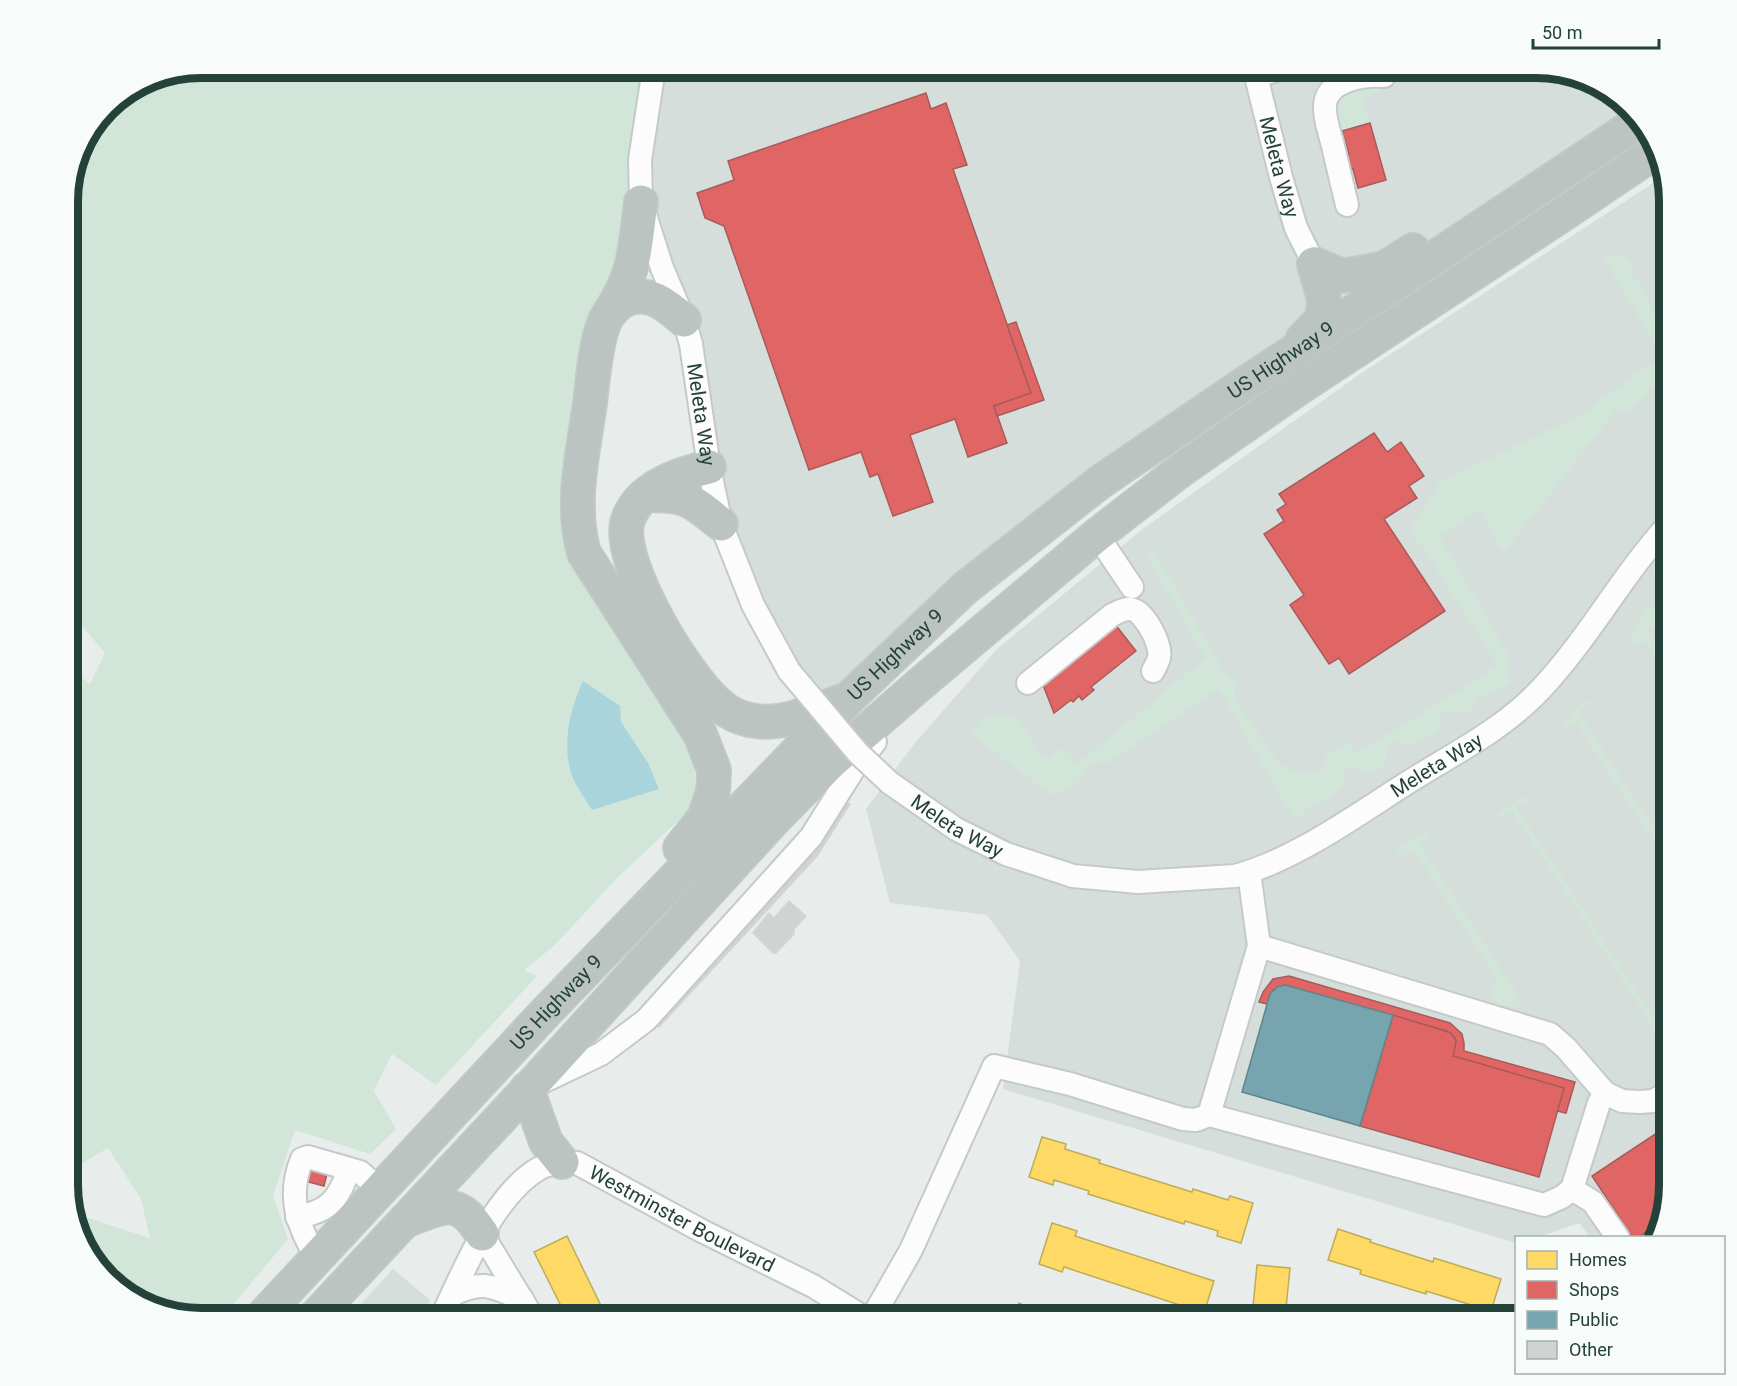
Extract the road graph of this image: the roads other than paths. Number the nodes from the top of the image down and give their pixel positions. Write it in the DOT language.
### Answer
graph roads {
  1 [pos="652,78"];
  2 [pos="1257,78"];
  3 [pos="1358,78"];
  4 [pos="1633,125"];
  5 [pos="1650,155"];
  6 [pos="1652,159"];
  7 [pos="1580,161"];
  8 [pos="1626,171"];
  9 [pos="641,202"];
  10 [pos="1347,205"];
  11 [pos="1314,264"];
  12 [pos="610,312"];
  13 [pos="684,320"];
  14 [pos="1234,391"];
  15 [pos="709,467"];
  16 [pos="647,495"];
  17 [pos="721,524"];
  18 [pos="1097,535"];
  19 [pos="1659,535"];
  20 [pos="1132,587"];
  21 [pos="1153,670"];
  22 [pos="1028,683"];
  23 [pos="847,700"];
  24 [pos="1249,872"];
  25 [pos="1258,946"];
  26 [pos="545,1012"];
  27 [pos="527,1089"];
  28 [pos="1605,1093"];
  29 [pos="1659,1098"];
  30 [pos="1209,1114"];
  31 [pos="562,1162"];
  32 [pos="349,1168"];
  33 [pos="1572,1189"];
  34 [pos="380,1190"];
  35 [pos="297,1217"];
  36 [pos="402,1222"];
  37 [pos="482,1234"];
  38 [pos="1617,1236"];
  39 [pos="317,1258"];
  40 [pos="453,1294"];
  41 [pos="522,1299"];
  42 [pos="270,1308"];
  43 [pos="323,1308"];
  44 [pos="446,1308"];
  45 [pos="527,1308"];
  46 [pos="849,1308"];
  47 [pos="878,1308"];
  1 -- 9 [label="street, Meleta Way"];
  2 -- 11 [label="street, Meleta Way"];
  3 -- 10 [label="street"];
  4 -- 7 [label="highway, US Highway 9"];
  5 -- 8 [label="highway, US Highway 9"];
  6 -- 8 [label="highway"];
  7 -- 11 [label="highway"];
  7 -- 14 [label="highway, US Highway 9"];
  8 -- 18 [label="highway, US Highway 9"];
  9 -- 12 [label="highway"];
  9 -- 13 [label="street, Meleta Way"];
  11 -- 14 [label="highway"];
  12 -- 13 [label="highway"];
  12 -- 26 [label="highway"];
  13 -- 15 [label="street, Meleta Way"];
  14 -- 23 [label="highway, US Highway 9"];
  15 -- 16 [label="highway"];
  15 -- 17 [label="street, Meleta Way"];
  16 -- 17 [label="highway"];
  16 -- 23 [label="highway"];
  17 -- 24 [label="street, Meleta Way, bridge"];
  18 -- 20 [label="street"];
  18 -- 27 [label="highway, US Highway 9"];
  19 -- 24 [label="street, Meleta Way"];
  21 -- 22 [label="street"];
  23 -- 26 [label="highway, US Highway 9"];
  24 -- 25 [label="street"];
  25 -- 28 [label="street"];
  25 -- 30 [label="street"];
  26 -- 34 [label="highway, US Highway 9"];
  27 -- 31 [label="highway"];
  27 -- 36 [label="highway, US Highway 9"];
  28 -- 29 [label="street"];
  28 -- 33 [label="street"];
  30 -- 33 [label="street"];
  30 -- 47 [label="street"];
  31 -- 37 [label="street"];
  31 -- 46 [label="street, Westminster Boulevard"];
  32 -- 34 [label="street"];
  32 -- 35 [label="street"];
  32 -- 35 [label="street"];
  33 -- 38 [label="street"];
  34 -- 39 [label="highway, US Highway 9"];
  35 -- 39 [label="street"];
  36 -- 37 [label="highway"];
  36 -- 43 [label="highway, US Highway 9"];
  37 -- 40 [label="street"];
  37 -- 41 [label="street"];
  39 -- 42 [label="highway, US Highway 9"];
  40 -- 41 [label="street"];
  40 -- 44 [label="street"];
  41 -- 45 [label="street"];
}
